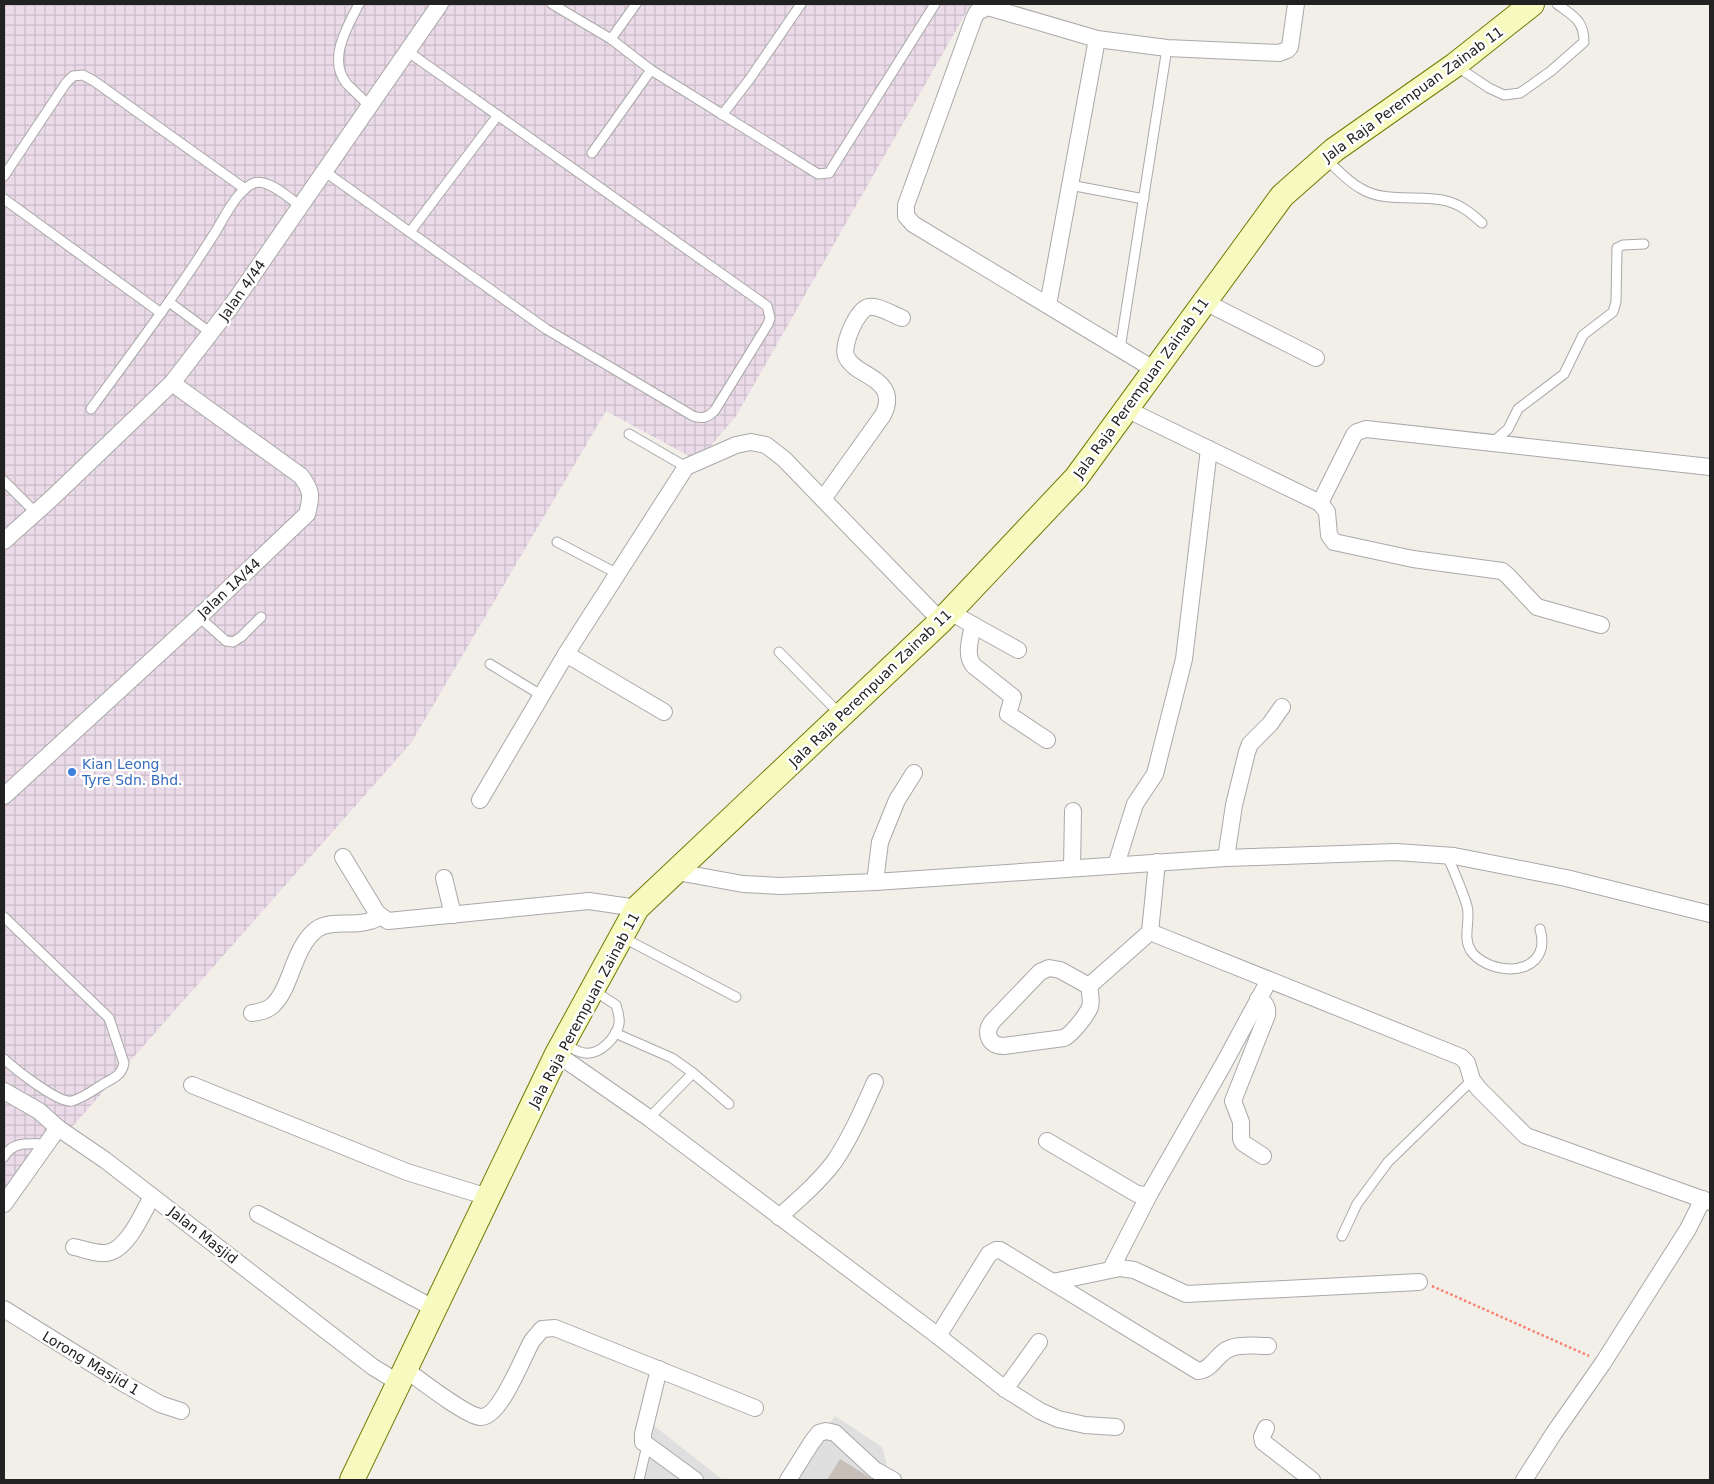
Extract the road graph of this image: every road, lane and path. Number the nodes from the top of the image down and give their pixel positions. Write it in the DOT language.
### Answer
graph roads {
  1 [pos="359,4"];
  2 [pos="440,4"];
  3 [pos="552,4"];
  4 [pos="636,4"];
  5 [pos="801,4"];
  6 [pos="935,4"];
  7 [pos="1296,4"];
  8 [pos="1532,4"];
  9 [pos="1557,4"];
  10 [pos="611,39"];
  11 [pos="1097,39"];
  12 [pos="1167,48"];
  13 [pos="407,52"];
  14 [pos="1455,65"];
  15 [pos="651,70"];
  16 [pos="369,106"];
  17 [pos="498,115"];
  18 [pos="722,115"];
  19 [pos="592,153"];
  20 [pos="1324,158"];
  21 [pos="324,171"];
  22 [pos="4,176"];
  23 [pos="1070,185"];
  24 [pos="245,189"];
  25 [pos="4,199"];
  26 [pos="1144,199"];
  27 [pos="300,206"];
  28 [pos="1482,223"];
  29 [pos="410,232"];
  30 [pos="1644,244"];
  31 [pos="169,302"];
  32 [pos="1204,302"];
  33 [pos="1048,306"];
  34 [pos="161,313"];
  35 [pos="902,318"];
  36 [pos="211,333"];
  37 [pos="1120,349"];
  38 [pos="1316,358"];
  39 [pos="1155,370"];
  40 [pos="172,383"];
  41 [pos="91,409"];
  42 [pos="1126,409"];
  43 [pos="629,434"];
  44 [pos="1492,443"];
  45 [pos="1209,449"];
  46 [pos="686,467"];
  47 [pos="1710,467"];
  48 [pos="4,481"];
  49 [pos="823,499"];
  50 [pos="1320,503"];
  51 [pos="36,513"];
  52 [pos="4,541"];
  53 [pos="557,542"];
  54 [pos="618,574"];
  55 [pos="945,616"];
  56 [pos="198,617"];
  57 [pos="261,617"];
  58 [pos="972,625"];
  59 [pos="1601,625"];
  60 [pos="1018,650"];
  61 [pos="779,652"];
  62 [pos="566,654"];
  63 [pos="490,664"];
  64 [pos="541,695"];
  65 [pos="1282,707"];
  66 [pos="664,712"];
  67 [pos="842,716"];
  68 [pos="1047,740"];
  69 [pos="914,773"];
  70 [pos="4,796"];
  71 [pos="480,800"];
  72 [pos="1073,811"];
  73 [pos="343,856"];
  74 [pos="1447,856"];
  75 [pos="1226,858"];
  76 [pos="1156,862"];
  77 [pos="1116,865"];
  78 [pos="1072,868"];
  79 [pos="677,872"];
  80 [pos="444,878"];
  81 [pos="875,882"];
  82 [pos="637,908"];
  83 [pos="1710,914"];
  84 [pos="453,915"];
  85 [pos="4,917"];
  86 [pos="380,917"];
  87 [pos="1540,929"];
  88 [pos="1150,932"];
  89 [pos="622,937"];
  90 [pos="1269,980"];
  91 [pos="1089,986"];
  92 [pos="593,990"];
  93 [pos="736,996"];
  94 [pos="1258,999"];
  95 [pos="252,1013"];
  96 [pos="615,1033"];
  97 [pos="560,1049"];
  98 [pos="4,1060"];
  99 [pos="693,1073"];
  100 [pos="1472,1080"];
  101 [pos="875,1082"];
  102 [pos="192,1085"];
  103 [pos="1209,1088"];
  104 [pos="4,1091"];
  105 [pos="1233,1101"];
  106 [pos="729,1104"];
  107 [pos="649,1118"];
  108 [pos="58,1128"];
  109 [pos="1047,1142"];
  110 [pos="47,1144"];
  111 [pos="1263,1156"];
  112 [pos="4,1157"];
  113 [pos="1150,1193"];
  114 [pos="152,1196"];
  115 [pos="488,1197"];
  116 [pos="1706,1201"];
  117 [pos="4,1204"];
  118 [pos="258,1214"];
  119 [pos="779,1217"];
  120 [pos="1342,1236"];
  121 [pos="74,1247"];
  122 [pos="1111,1269"];
  123 [pos="1053,1282"];
  124 [pos="1419,1282"];
  125 [pos="4,1309"];
  126 [pos="435,1309"];
  127 [pos="938,1336"];
  128 [pos="1039,1342"];
  129 [pos="1268,1346"];
  130 [pos="1603,1363"];
  131 [pos="659,1369"];
  132 [pos="402,1377"];
  133 [pos="1005,1389"];
  134 [pos="756,1408"];
  135 [pos="182,1411"];
  136 [pos="1116,1427"];
  137 [pos="1266,1428"];
  138 [pos="647,1445"];
  139 [pos="872,1475"];
  140 [pos="352,1480"];
  141 [pos="640,1480"];
  142 [pos="695,1480"];
  143 [pos="788,1480"];
  144 [pos="893,1480"];
  145 [pos="1312,1480"];
  146 [pos="1524,1480"];
  1 -- 16 [label="lane"];
  2 -- 13 [label="street, Jalan 4/44"];
  3 -- 10 [label="lane"];
  4 -- 10 [label="lane"];
  5 -- 18 [label="lane"];
  6 -- 18 [label="lane"];
  7 -- 12 [label="street"];
  8 -- 14 [label="main road, Jala Raja Perempuan Zainab 11"];
  9 -- 14 [label="lane"];
  10 -- 15 [label="lane"];
  11 -- 12 [label="street"];
  11 -- 23 [label="street"];
  11 -- 33 [label="street"];
  12 -- 26 [label="lane"];
  13 -- 16 [label="street, Jalan 4/44"];
  13 -- 17 [label="lane"];
  14 -- 20 [label="main road, Jala Raja Perempuan Zainab 11"];
  15 -- 18 [label="lane"];
  15 -- 19 [label="lane"];
  16 -- 21 [label="street, Jalan 4/44"];
  17 -- 29 [label="lane"];
  17 -- 29 [label="lane"];
  20 -- 28 [label="lane"];
  20 -- 32 [label="main road, Jala Raja Perempuan Zainab 11"];
  21 -- 27 [label="street, Jalan 4/44"];
  21 -- 29 [label="lane"];
  22 -- 24 [label="lane"];
  23 -- 26 [label="lane"];
  23 -- 33 [label="street"];
  24 -- 27 [label="lane"];
  24 -- 31 [label="lane"];
  25 -- 34 [label="lane"];
  26 -- 37 [label="lane"];
  27 -- 36 [label="street, Jalan 4/44"];
  30 -- 44 [label="lane"];
  31 -- 34 [label="lane"];
  31 -- 36 [label="lane"];
  32 -- 38 [label="street"];
  32 -- 39 [label="main road, Jala Raja Perempuan Zainab 11"];
  33 -- 37 [label="street"];
  34 -- 41 [label="lane"];
  35 -- 49 [label="street"];
  36 -- 40 [label="street, Jalan 4/44"];
  37 -- 39 [label="street"];
  39 -- 42 [label="main road, Jala Raja Perempuan Zainab 11"];
  40 -- 51 [label="street, Jalan 4/44"];
  40 -- 56 [label="street, Jalan 1A/44"];
  42 -- 45 [label="street"];
  42 -- 55 [label="main road, Jala Raja Perempuan Zainab 11"];
  43 -- 46 [label="lane"];
  44 -- 47 [label="street"];
  44 -- 50 [label="street"];
  45 -- 50 [label="street"];
  45 -- 77 [label="street"];
  46 -- 49 [label="street"];
  46 -- 54 [label="street"];
  48 -- 51 [label="lane"];
  49 -- 55 [label="street"];
  50 -- 59 [label="street"];
  51 -- 52 [label="street, Jalan 4/44"];
  53 -- 54 [label="lane"];
  54 -- 62 [label="street"];
  55 -- 58 [label="street"];
  55 -- 67 [label="main road, Jala Raja Perempuan Zainab 11"];
  56 -- 57 [label="lane"];
  56 -- 70 [label="street, Jalan 1A/44"];
  58 -- 60 [label="street"];
  58 -- 68 [label="street"];
  61 -- 67 [label="lane"];
  62 -- 64 [label="street"];
  62 -- 66 [label="street"];
  63 -- 64 [label="lane"];
  64 -- 71 [label="street"];
  65 -- 75 [label="street"];
  67 -- 79 [label="main road, Jala Raja Perempuan Zainab 11"];
  69 -- 81 [label="street"];
  72 -- 78 [label="street"];
  73 -- 86 [label="street"];
  74 -- 75 [label="street"];
  74 -- 83 [label="street"];
  74 -- 87 [label="lane"];
  75 -- 76 [label="street"];
  76 -- 77 [label="street"];
  76 -- 88 [label="street"];
  77 -- 78 [label="street"];
  78 -- 81 [label="street"];
  79 -- 81 [label="street"];
  79 -- 82 [label="main road, Jala Raja Perempuan Zainab 11"];
  80 -- 84 [label="street"];
  82 -- 84 [label="street"];
  82 -- 89 [label="main road, Jala Raja Perempuan Zainab 11"];
  84 -- 86 [label="street"];
  85 -- 98 [label="lane"];
  86 -- 95 [label="street"];
  88 -- 90 [label="street"];
  88 -- 91 [label="street"];
  89 -- 92 [label="main road, Jala Raja Perempuan Zainab 11"];
  89 -- 93 [label="lane"];
  90 -- 94 [label="street"];
  90 -- 100 [label="street"];
  91 -- 91 [label="street"];
  92 -- 96 [label="lane"];
  92 -- 97 [label="main road, Jala Raja Perempuan Zainab 11"];
  94 -- 103 [label="street"];
  94 -- 105 [label="street"];
  96 -- 97 [label="lane"];
  96 -- 99 [label="lane"];
  97 -- 107 [label="street"];
  97 -- 115 [label="main road, Jala Raja Perempuan Zainab 11"];
  99 -- 106 [label="lane"];
  99 -- 107 [label="lane"];
  100 -- 116 [label="street"];
  100 -- 120 [label="lane"];
  101 -- 119 [label="street"];
  102 -- 115 [label="street"];
  103 -- 105 [label="street"];
  103 -- 113 [label="street"];
  104 -- 108 [label="street, Jalan Masjid"];
  105 -- 111 [label="street"];
  107 -- 119 [label="street"];
  108 -- 110 [label="street"];
  108 -- 114 [label="street, Jalan Masjid"];
  109 -- 113 [label="street"];
  110 -- 112 [label="lane"];
  110 -- 117 [label="street"];
  113 -- 122 [label="street"];
  114 -- 121 [label="street"];
  114 -- 132 [label="street, Jalan Masjid"];
  115 -- 126 [label="main road, Jala Raja Perempuan Zainab 11"];
  116 -- 130 [label="street"];
  118 -- 126 [label="street"];
  119 -- 127 [label="street"];
  122 -- 123 [label="street"];
  122 -- 124 [label="street"];
  123 -- 127 [label="street"];
  123 -- 129 [label="street"];
  124 -- 130 [label="path"];
  125 -- 135 [label="street, Lorong Masjid 1"];
  126 -- 132 [label="main road, Jala Raja Perempuan Zainab 11"];
  127 -- 133 [label="street"];
  128 -- 133 [label="street"];
  130 -- 146 [label="street"];
  131 -- 132 [label="street, Jalan Masjid"];
  131 -- 134 [label="street"];
  131 -- 138 [label="street"];
  132 -- 140 [label="main road, Jala Raja Perempuan Zainab 11"];
  133 -- 136 [label="street"];
  137 -- 145 [label="street"];
  138 -- 141 [label="lane"];
  138 -- 142 [label="street"];
  139 -- 143 [label="street"];
  139 -- 144 [label="street"];
}
